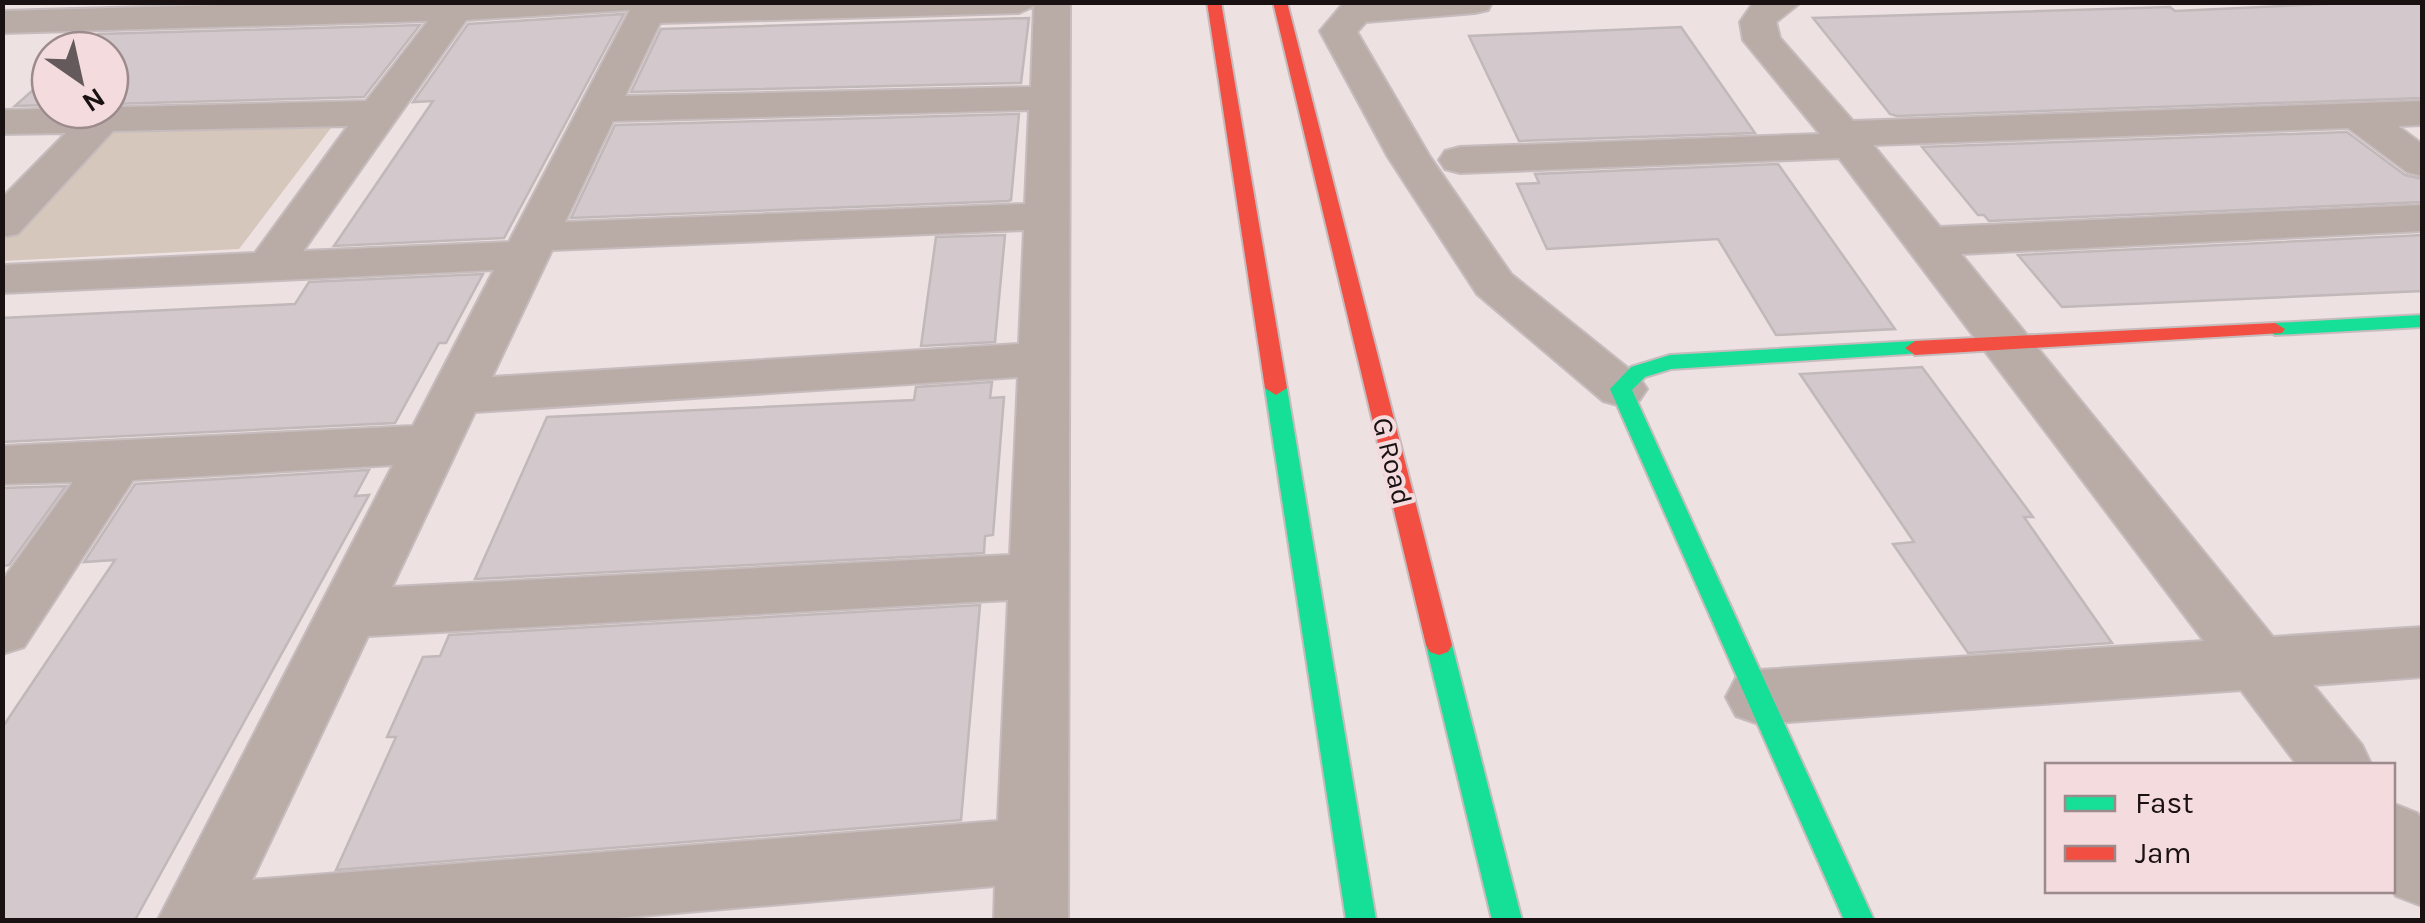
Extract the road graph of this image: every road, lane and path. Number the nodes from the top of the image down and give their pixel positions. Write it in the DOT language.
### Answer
graph roads {
  1 [pos="1019,2"];
  2 [pos="1052,2"];
  3 [pos="1214,2"];
  4 [pos="1280,2"];
  5 [pos="1475,2"];
  6 [pos="1784,2"];
  7 [pos="1421,3"];
  8 [pos="640,6"];
  9 [pos="214,9"];
  10 [pos="454,10"];
  11 [pos="2,22"];
  12 [pos="1049,98"];
  13 [pos="599,109"];
  14 [pos="378,113"];
  15 [pos="2422,113"];
  16 [pos="2358,116"];
  17 [pos="130,119"];
  18 [pos="30,121"];
  19 [pos="2,122"];
  20 [pos="92,130"];
  21 [pos="1844,140"];
  22 [pos="1460,160"];
  23 [pos="2422,163"];
  24 [pos="1046,216"];
  25 [pos="2422,218"];
  26 [pos="2,224"];
  27 [pos="1923,242"];
  28 [pos="531,246"];
  29 [pos="269,267"];
  30 [pos="2,279"];
  31 [pos="2422,322"];
  32 [pos="2004,344"];
  33 [pos="1043,359"];
  34 [pos="1621,389"];
  35 [pos="456,396"];
  36 [pos="432,444"];
  37 [pos="117,462"];
  38 [pos="2,465"];
  39 [pos="1039,576"];
  40 [pos="348,613"];
  41 [pos="2,630"];
  42 [pos="2422,652"];
  43 [pos="2256,663"];
  44 [pos="1759,697"];
  45 [pos="2336,763"];
  46 [pos="2395,839"];
  47 [pos="1032,850"];
  48 [pos="2422,873"];
  49 [pos="195,920"];
  50 [pos="1031,920"];
  51 [pos="1361,920"];
  52 [pos="1507,920"];
  53 [pos="1859,920"];
  1 -- 8 [label="street"];
  2 -- 12 [label="street"];
  3 -- 51 [label="street"];
  4 -- 52 [label="street, G Road"];
  5 -- 7 [label="street"];
  6 -- 21 [label="street"];
  7 -- 34 [label="street"];
  8 -- 10 [label="street"];
  8 -- 13 [label="street"];
  9 -- 10 [label="street"];
  9 -- 11 [label="street"];
  10 -- 14 [label="street"];
  12 -- 13 [label="street"];
  12 -- 24 [label="street"];
  13 -- 28 [label="street"];
  14 -- 17 [label="street"];
  14 -- 29 [label="street"];
  15 -- 16 [label="street"];
  16 -- 21 [label="street"];
  16 -- 23 [label="street"];
  18 -- 19 [label="street"];
  20 -- 26 [label="street"];
  21 -- 22 [label="street"];
  21 -- 27 [label="street"];
  24 -- 28 [label="street"];
  24 -- 33 [label="street"];
  25 -- 27 [label="street"];
  27 -- 32 [label="street"];
  28 -- 29 [label="street"];
  28 -- 35 [label="street"];
  29 -- 30 [label="street"];
  31 -- 32 [label="street"];
  32 -- 34 [label="street"];
  32 -- 43 [label="street"];
  33 -- 35 [label="street"];
  33 -- 39 [label="street"];
  34 -- 44 [label="street"];
  35 -- 36 [label="street"];
  36 -- 37 [label="street"];
  36 -- 40 [label="street"];
  37 -- 38 [label="street"];
  37 -- 41 [label="street"];
  39 -- 40 [label="street"];
  39 -- 47 [label="street"];
  40 -- 49 [label="street"];
  42 -- 43 [label="street"];
  43 -- 44 [label="street"];
  43 -- 45 [label="street"];
  44 -- 53 [label="street"];
  46 -- 48 [label="street"];
  47 -- 49 [label="street"];
  47 -- 50 [label="street"];
}
